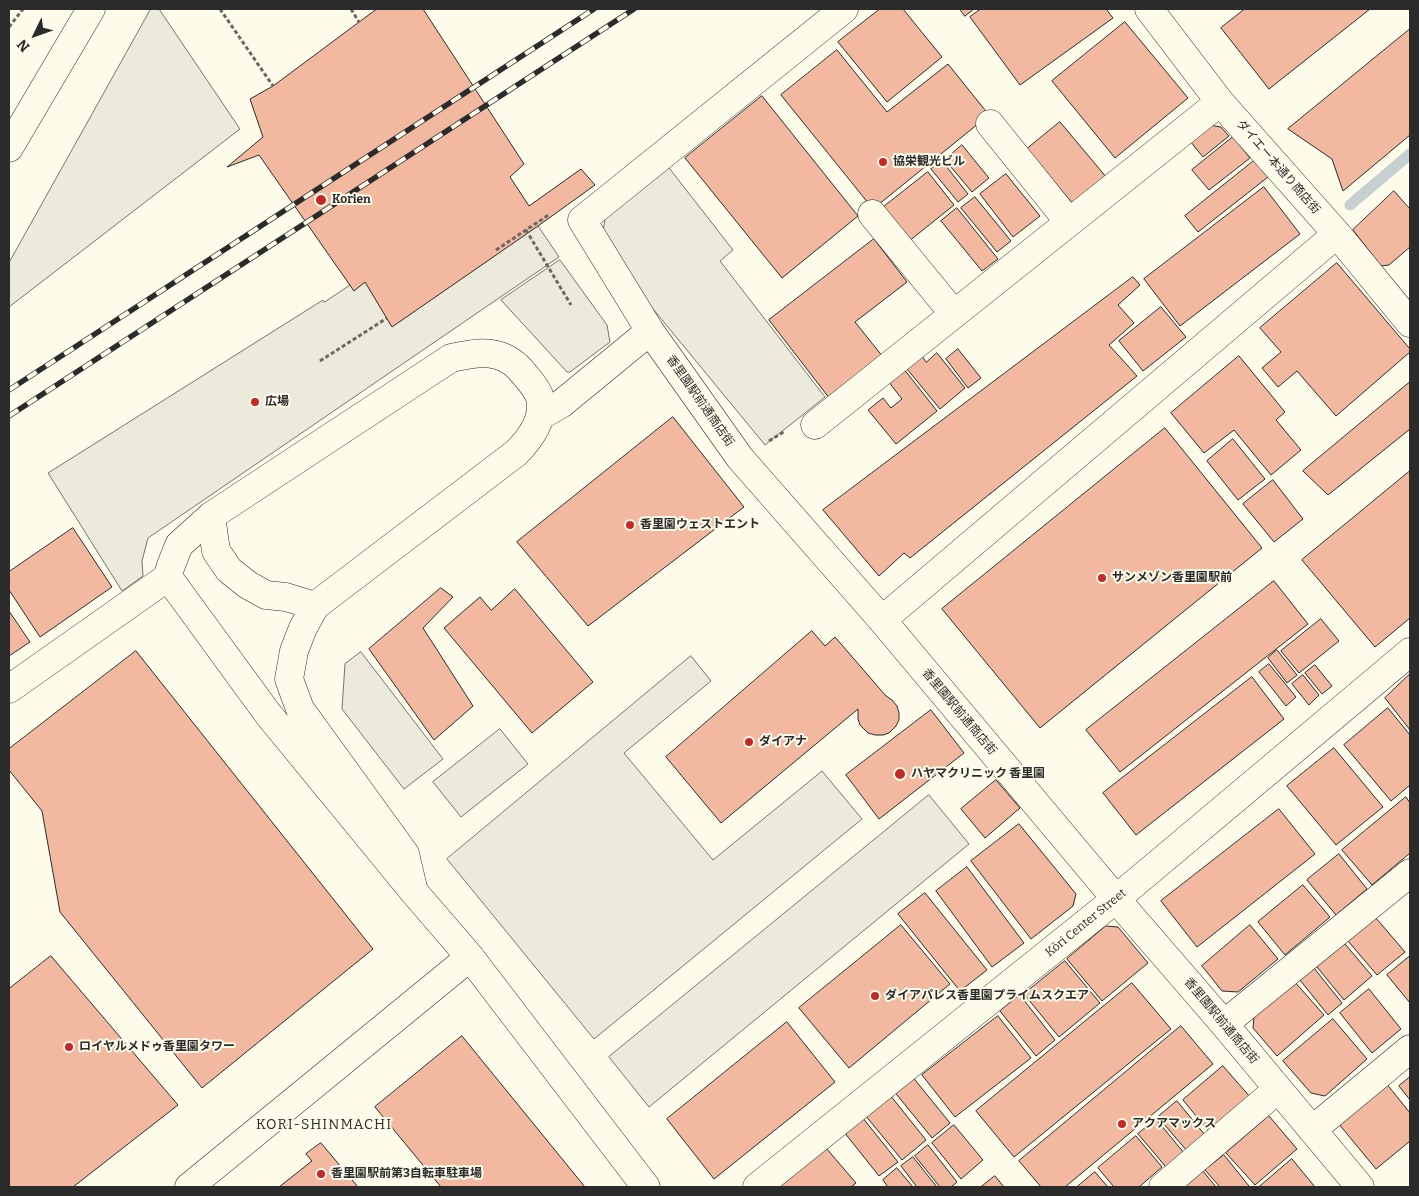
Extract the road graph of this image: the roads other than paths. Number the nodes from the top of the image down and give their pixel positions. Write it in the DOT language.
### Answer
graph roads {
  1 [pos="91,9"];
  2 [pos="844,9"];
  3 [pos="1149,9"];
  4 [pos="1220,102"];
  5 [pos="990,124"];
  6 [pos="9,148"];
  7 [pos="872,214"];
  8 [pos="1069,222"];
  9 [pos="1337,234"];
  10 [pos="954,314"];
  11 [pos="1410,323"];
  12 [pos="650,331"];
  13 [pos="540,416"];
  14 [pos="815,425"];
  15 [pos="211,516"];
  16 [pos="168,577"];
  17 [pos="315,606"];
  18 [pos="882,620"];
  19 [pos="1410,652"];
  20 [pos="9,690"];
  21 [pos="1410,872"];
  22 [pos="414,892"];
  23 [pos="1116,900"];
  24 [pos="470,957"];
  25 [pos="1224,1024"];
  26 [pos="1410,1049"];
  27 [pos="1278,1089"];
  28 [pos="1312,1130"];
  29 [pos="1353,1185"];
  30 [pos="189,1187"];
  31 [pos="646,1187"];
  32 [pos="757,1187"];
  33 [pos="1163,1187"];
  1 -- 6 [label="street"];
  2 -- 12 [label="street, 香里園駅前通商店街"];
  3 -- 4 [label="street, ダイエー本通り商店街"];
  4 -- 8 [label="street"];
  4 -- 9 [label="street, ダイエー本通り商店街"];
  5 -- 8 [label="street"];
  7 -- 10 [label="street"];
  8 -- 10 [label="street"];
  9 -- 11 [label="street, ダイエー本通り商店街"];
  9 -- 18 [label="street"];
  10 -- 14 [label="street"];
  12 -- 13 [label="street"];
  12 -- 18 [label="street, 香里園駅前通商店街"];
  13 -- 15 [label="street"];
  13 -- 17 [label="street"];
  15 -- 16 [label="street"];
  15 -- 17 [label="street"];
  16 -- 20 [label="street"];
  16 -- 22 [label="street"];
  17 -- 22 [label="street"];
  18 -- 23 [label="street, 香里園駅前通商店街"];
  19 -- 23 [label="street, Kōri Center Street"];
  21 -- 25 [label="street"];
  22 -- 24 [label="street"];
  23 -- 25 [label="street, 香里園駅前通商店街"];
  23 -- 32 [label="street, Kōri Center Street"];
  24 -- 30 [label="street"];
  24 -- 31 [label="street"];
  25 -- 27 [label="street, 香里園駅前通商店街"];
  26 -- 28 [label="street"];
  27 -- 28 [label="street, 香里園駅前通商店街"];
  27 -- 33 [label="street"];
  28 -- 29 [label="street, 香里園駅前通商店街"];
}
